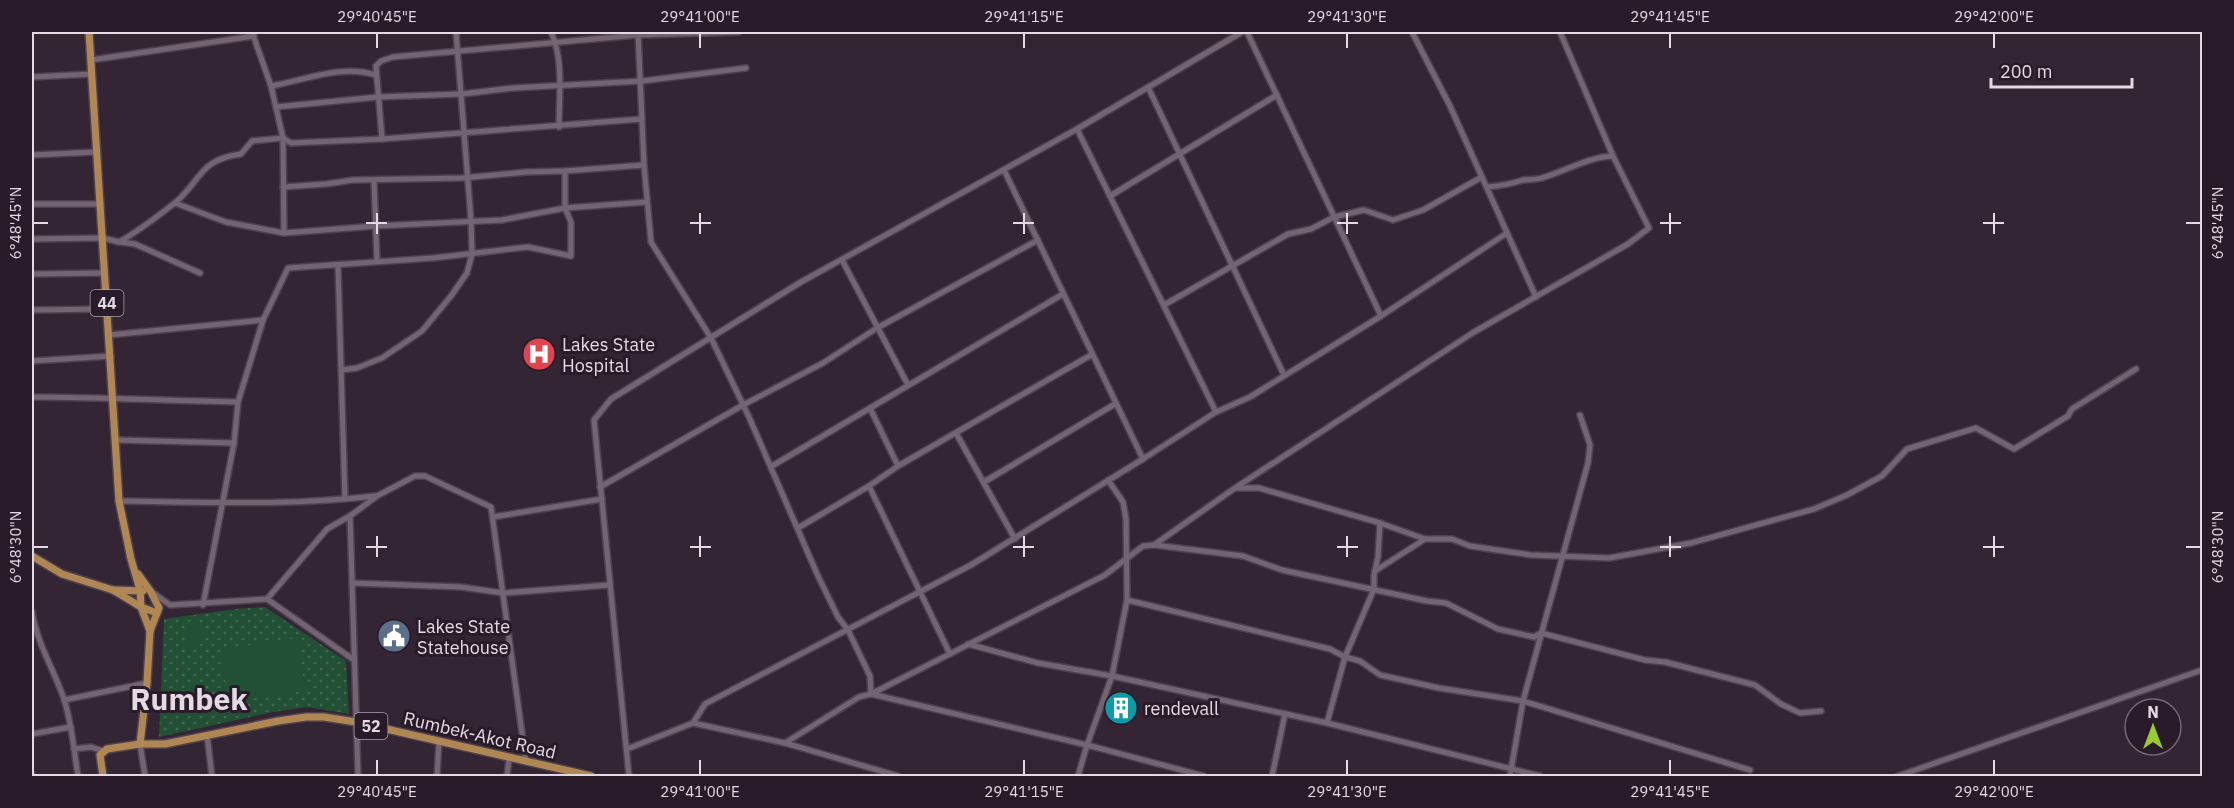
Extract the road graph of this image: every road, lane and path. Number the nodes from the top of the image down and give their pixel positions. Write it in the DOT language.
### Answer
graph roads {
  1 [pos="89,32"];
  2 [pos="456,32"];
  3 [pos="551,32"];
  4 [pos="739,32"];
  5 [pos="1242,32"];
  6 [pos="1247,32"];
  7 [pos="1412,32"];
  8 [pos="1560,32"];
  9 [pos="638,33"];
  10 [pos="253,34"];
  11 [pos="556,42"];
  12 [pos="457,50"];
  13 [pos="91,60"];
  14 [pos="746,68"];
  15 [pos="92,74"];
  16 [pos="376,75"];
  17 [pos="32,77"];
  18 [pos="642,81"];
  19 [pos="271,86"];
  20 [pos="561,87"];
  21 [pos="1149,87"];
  22 [pos="462,94"];
  23 [pos="1277,95"];
  24 [pos="378,97"];
  25 [pos="276,107"];
  26 [pos="642,119"];
  27 [pos="559,127"];
  28 [pos="1077,129"];
  29 [pos="466,134"];
  30 [pos="283,138"];
  31 [pos="382,140"];
  32 [pos="96,152"];
  33 [pos="1179,153"];
  34 [pos="32,155"];
  35 [pos="1614,156"];
  36 [pos="644,165"];
  37 [pos="1004,170"];
  38 [pos="565,171"];
  39 [pos="1482,177"];
  40 [pos="467,178"];
  41 [pos="374,180"];
  42 [pos="1486,187"];
  43 [pos="283,188"];
  44 [pos="1110,196"];
  45 [pos="175,202"];
  46 [pos="648,202"];
  47 [pos="32,204"];
  48 [pos="101,204"];
  49 [pos="565,208"];
  50 [pos="1334,218"];
  51 [pos="471,220"];
  52 [pos="376,226"];
  53 [pos="284,233"];
  54 [pos="1507,233"];
  55 [pos="103,238"];
  56 [pos="32,239"];
  57 [pos="1038,240"];
  58 [pos="119,242"];
  59 [pos="472,254"];
  60 [pos="842,260"];
  61 [pos="377,261"];
  62 [pos="338,266"];
  63 [pos="1233,267"];
  64 [pos="105,273"];
  65 [pos="200,273"];
  66 [pos="32,274"];
  67 [pos="1064,294"];
  68 [pos="1536,297"];
  69 [pos="1164,305"];
  70 [pos="107,309"];
  71 [pos="32,310"];
  72 [pos="1381,316"];
  73 [pos="263,320"];
  74 [pos="877,328"];
  75 [pos="109,334"];
  76 [pos="711,338"];
  77 [pos="1091,355"];
  78 [pos="111,356"];
  79 [pos="32,361"];
  80 [pos="2136,369"];
  81 [pos="341,370"];
  82 [pos="1284,375"];
  83 [pos="908,386"];
  84 [pos="32,397"];
  85 [pos="114,397"];
  86 [pos="238,402"];
  87 [pos="1115,404"];
  88 [pos="743,405"];
  89 [pos="870,408"];
  90 [pos="1216,412"];
  91 [pos="1580,414"];
  92 [pos="956,433"];
  93 [pos="116,440"];
  94 [pos="234,443"];
  95 [pos="1143,459"];
  96 [pos="772,466"];
  97 [pos="898,466"];
  98 [pos="1108,480"];
  99 [pos="984,482"];
  100 [pos="600,486"];
  101 [pos="869,486"];
  102 [pos="1235,488"];
  103 [pos="376,496"];
  104 [pos="602,499"];
  105 [pos="345,500"];
  106 [pos="119,501"];
  107 [pos="223,503"];
  108 [pos="350,516"];
  109 [pos="493,517"];
  110 [pos="1380,523"];
  111 [pos="798,528"];
  112 [pos="1015,539"];
  113 [pos="1425,539"];
  114 [pos="1154,545"];
  115 [pos="32,556"];
  116 [pos="1563,556"];
  117 [pos="1128,558"];
  118 [pos="1375,571"];
  119 [pos="136,572"];
  120 [pos="352,583"];
  121 [pos="610,585"];
  122 [pos="1374,589"];
  123 [pos="140,590"];
  124 [pos="113,591"];
  125 [pos="151,592"];
  126 [pos="921,592"];
  127 [pos="502,593"];
  128 [pos="267,600"];
  129 [pos="1127,600"];
  130 [pos="170,605"];
  131 [pos="203,605"];
  132 [pos="141,607"];
  133 [pos="32,612"];
  134 [pos="157,613"];
  135 [pos="33,624"];
  136 [pos="848,630"];
  137 [pos="150,631"];
  138 [pos="1541,633"];
  139 [pos="32,638"];
  140 [pos="968,644"];
  141 [pos="950,654"];
  142 [pos="1345,657"];
  143 [pos="354,660"];
  144 [pos="2202,670"];
  145 [pos="1112,676"];
  146 [pos="147,682"];
  147 [pos="871,694"];
  148 [pos="64,700"];
  149 [pos="1523,701"];
  150 [pos="1821,711"];
  151 [pos="1285,714"];
  152 [pos="356,722"];
  153 [pos="693,723"];
  154 [pos="1327,723"];
  155 [pos="71,727"];
  156 [pos="32,734"];
  157 [pos="207,735"];
  158 [pos="439,742"];
  159 [pos="785,742"];
  160 [pos="140,744"];
  161 [pos="1087,745"];
  162 [pos="74,749"];
  163 [pos="627,749"];
  164 [pos="103,751"];
  165 [pos="510,758"];
  166 [pos="526,762"];
  167 [pos="1512,770"];
  168 [pos="1750,770"];
  169 [pos="78,777"];
  170 [pos="103,777"];
  171 [pos="145,777"];
  172 [pos="212,777"];
  173 [pos="358,777"];
  174 [pos="437,777"];
  175 [pos="507,777"];
  176 [pos="591,777"];
  177 [pos="629,777"];
  178 [pos="898,777"];
  179 [pos="1078,777"];
  180 [pos="1204,777"];
  181 [pos="1272,777"];
  182 [pos="1510,777"];
  183 [pos="1540,777"];
  184 [pos="1898,777"];
  1 -- 13 [label="main road, 44"];
  2 -- 12 [label="street"];
  3 -- 11 [label="street"];
  4 -- 9 [label="street"];
  5 -- 21 [label="street"];
  6 -- 23 [label="street"];
  7 -- 39 [label="street"];
  8 -- 35 [label="street"];
  9 -- 11 [label="street"];
  9 -- 18 [label="street"];
  10 -- 13 [label="street"];
  10 -- 19 [label="street"];
  11 -- 12 [label="street"];
  11 -- 20 [label="street"];
  12 -- 16 [label="street"];
  12 -- 22 [label="street"];
  13 -- 15 [label="main road, 44"];
  14 -- 18 [label="street"];
  15 -- 17 [label="street"];
  15 -- 32 [label="main road, 44"];
  16 -- 19 [label="street"];
  16 -- 24 [label="street"];
  18 -- 20 [label="street"];
  18 -- 26 [label="street"];
  19 -- 25 [label="street"];
  20 -- 22 [label="street"];
  20 -- 27 [label="street"];
  21 -- 28 [label="street"];
  21 -- 33 [label="street"];
  22 -- 24 [label="street"];
  22 -- 29 [label="street"];
  23 -- 33 [label="street"];
  23 -- 50 [label="street"];
  24 -- 25 [label="street"];
  24 -- 31 [label="street"];
  25 -- 30 [label="street"];
  26 -- 27 [label="street"];
  26 -- 36 [label="street"];
  27 -- 29 [label="street"];
  28 -- 37 [label="street"];
  28 -- 44 [label="street"];
  29 -- 31 [label="street"];
  29 -- 40 [label="street"];
  30 -- 31 [label="street"];
  30 -- 43 [label="street"];
  30 -- 45 [label="street"];
  32 -- 34 [label="street"];
  32 -- 48 [label="main road, 44"];
  33 -- 44 [label="street"];
  33 -- 63 [label="street"];
  35 -- 42 [label="street"];
  35 -- 68 [label="street"];
  36 -- 38 [label="street"];
  36 -- 46 [label="street"];
  37 -- 57 [label="street"];
  37 -- 60 [label="street"];
  38 -- 40 [label="street"];
  38 -- 49 [label="street"];
  39 -- 42 [label="street"];
  39 -- 50 [label="street"];
  40 -- 41 [label="street"];
  40 -- 51 [label="street"];
  41 -- 43 [label="street"];
  41 -- 52 [label="street"];
  42 -- 54 [label="street"];
  43 -- 53 [label="street"];
  44 -- 69 [label="street"];
  45 -- 53 [label="street"];
  45 -- 58 [label="street"];
  46 -- 49 [label="street"];
  46 -- 76 [label="street"];
  47 -- 48 [label="street"];
  48 -- 55 [label="main road, 44"];
  49 -- 51 [label="street"];
  49 -- 59 [label="street"];
  50 -- 63 [label="street"];
  50 -- 72 [label="street"];
  51 -- 52 [label="street"];
  51 -- 59 [label="street"];
  52 -- 53 [label="street"];
  52 -- 61 [label="street"];
  54 -- 68 [label="street"];
  54 -- 72 [label="street"];
  55 -- 56 [label="street"];
  55 -- 58 [label="street"];
  55 -- 64 [label="main road, 44"];
  57 -- 67 [label="street"];
  57 -- 74 [label="street"];
  58 -- 65 [label="street"];
  59 -- 61 [label="street"];
  59 -- 81 [label="street"];
  60 -- 74 [label="street"];
  60 -- 76 [label="street"];
  61 -- 62 [label="street"];
  62 -- 73 [label="street"];
  62 -- 81 [label="street"];
  63 -- 69 [label="street"];
  63 -- 82 [label="street"];
  64 -- 66 [label="street"];
  64 -- 70 [label="main road, 44"];
  67 -- 77 [label="street"];
  67 -- 83 [label="street"];
  68 -- 102 [label="street"];
  69 -- 90 [label="street"];
  70 -- 71 [label="street"];
  70 -- 75 [label="main road, 44"];
  72 -- 82 [label="street"];
  73 -- 75 [label="street"];
  73 -- 86 [label="street"];
  74 -- 83 [label="street"];
  74 -- 88 [label="street"];
  75 -- 78 [label="main road, 44"];
  76 -- 88 [label="street"];
  76 -- 100 [label="street"];
  77 -- 87 [label="street"];
  77 -- 92 [label="street"];
  78 -- 79 [label="street"];
  78 -- 85 [label="main road, 44"];
  80 -- 116 [label="street"];
  81 -- 105 [label="street"];
  82 -- 90 [label="street"];
  83 -- 89 [label="street"];
  84 -- 85 [label="street"];
  85 -- 86 [label="street"];
  85 -- 93 [label="main road, 44"];
  86 -- 94 [label="street"];
  87 -- 95 [label="street"];
  87 -- 99 [label="street"];
  88 -- 96 [label="street"];
  88 -- 100 [label="street"];
  89 -- 96 [label="street"];
  89 -- 97 [label="street"];
  90 -- 95 [label="street"];
  91 -- 116 [label="street"];
  92 -- 97 [label="street"];
  92 -- 99 [label="street"];
  93 -- 94 [label="street"];
  93 -- 106 [label="main road, 44"];
  94 -- 107 [label="street"];
  95 -- 98 [label="street"];
  96 -- 111 [label="street"];
  97 -- 101 [label="street"];
  98 -- 112 [label="street"];
  98 -- 117 [label="street"];
  99 -- 112 [label="street"];
  100 -- 104 [label="street"];
  101 -- 111 [label="street"];
  101 -- 126 [label="street"];
  102 -- 110 [label="street"];
  102 -- 114 [label="street"];
  103 -- 105 [label="street"];
  103 -- 108 [label="street"];
  103 -- 109 [label="street"];
  104 -- 109 [label="street"];
  104 -- 121 [label="street"];
  105 -- 107 [label="street"];
  106 -- 107 [label="street"];
  106 -- 119 [label="main road, 44"];
  107 -- 131 [label="street"];
  108 -- 120 [label="street"];
  108 -- 128 [label="street"];
  109 -- 127 [label="street"];
  110 -- 113 [label="street"];
  110 -- 118 [label="street"];
  111 -- 136 [label="street"];
  112 -- 126 [label="street"];
  113 -- 116 [label="street"];
  113 -- 118 [label="street"];
  114 -- 117 [label="street"];
  114 -- 122 [label="street"];
  115 -- 124 [label="main road"];
  116 -- 138 [label="street"];
  117 -- 129 [label="street"];
  117 -- 140 [label="street"];
  118 -- 122 [label="street"];
  119 -- 123 [label="main road"];
  119 -- 125 [label="main road"];
  120 -- 127 [label="street"];
  120 -- 143 [label="street"];
  121 -- 127 [label="street"];
  121 -- 163 [label="street"];
  122 -- 138 [label="street"];
  122 -- 142 [label="street"];
  123 -- 124 [label="main road"];
  123 -- 125 [label="main road"];
  123 -- 132 [label="main road"];
  124 -- 132 [label="main road"];
  125 -- 130 [label="street"];
  125 -- 134 [label="main road"];
  126 -- 136 [label="street"];
  126 -- 141 [label="street"];
  127 -- 166 [label="street"];
  128 -- 131 [label="street"];
  128 -- 143 [label="street"];
  129 -- 142 [label="street"];
  129 -- 145 [label="street"];
  130 -- 131 [label="street"];
  130 -- 134 [label="street"];
  132 -- 134 [label="main road"];
  132 -- 137 [label="main road"];
  133 -- 135 [label="street"];
  134 -- 137 [label="main road"];
  135 -- 139 [label="street"];
  135 -- 148 [label="street"];
  136 -- 147 [label="street"];
  136 -- 153 [label="street"];
  137 -- 146 [label="main road"];
  138 -- 149 [label="street"];
  138 -- 150 [label="street"];
  140 -- 141 [label="street"];
  140 -- 145 [label="street"];
  141 -- 147 [label="street"];
  142 -- 149 [label="street"];
  142 -- 154 [label="street"];
  143 -- 152 [label="street"];
  144 -- 184 [label="street"];
  145 -- 151 [label="street"];
  145 -- 161 [label="street"];
  146 -- 148 [label="street"];
  146 -- 160 [label="main road"];
  147 -- 159 [label="street"];
  147 -- 161 [label="street"];
  148 -- 155 [label="street"];
  149 -- 167 [label="street"];
  149 -- 168 [label="street"];
  151 -- 154 [label="street"];
  151 -- 181 [label="street"];
  152 -- 157 [label="main road, Rumbek-Akot Road / 52"];
  152 -- 158 [label="main road, Rumbek-Akot Road / 52"];
  152 -- 173 [label="street"];
  153 -- 159 [label="street"];
  153 -- 163 [label="street"];
  154 -- 167 [label="street"];
  155 -- 156 [label="street"];
  155 -- 162 [label="street"];
  157 -- 160 [label="main road, Rumbek-Akot Road / 52"];
  157 -- 172 [label="street"];
  158 -- 165 [label="main road, Rumbek-Akot Road / 52"];
  158 -- 174 [label="street"];
  159 -- 178 [label="street"];
  160 -- 164 [label="main road, Rumbek-Akot Road"];
  160 -- 171 [label="street"];
  161 -- 179 [label="street"];
  161 -- 180 [label="street"];
  162 -- 164 [label="street"];
  162 -- 169 [label="street"];
  163 -- 177 [label="street"];
  164 -- 170 [label="main road"];
  165 -- 166 [label="main road, Rumbek-Akot Road / 52"];
  165 -- 175 [label="street"];
  166 -- 176 [label="main road, Rumbek-Akot Road / 52"];
  167 -- 182 [label="street"];
  167 -- 183 [label="street"];
}
